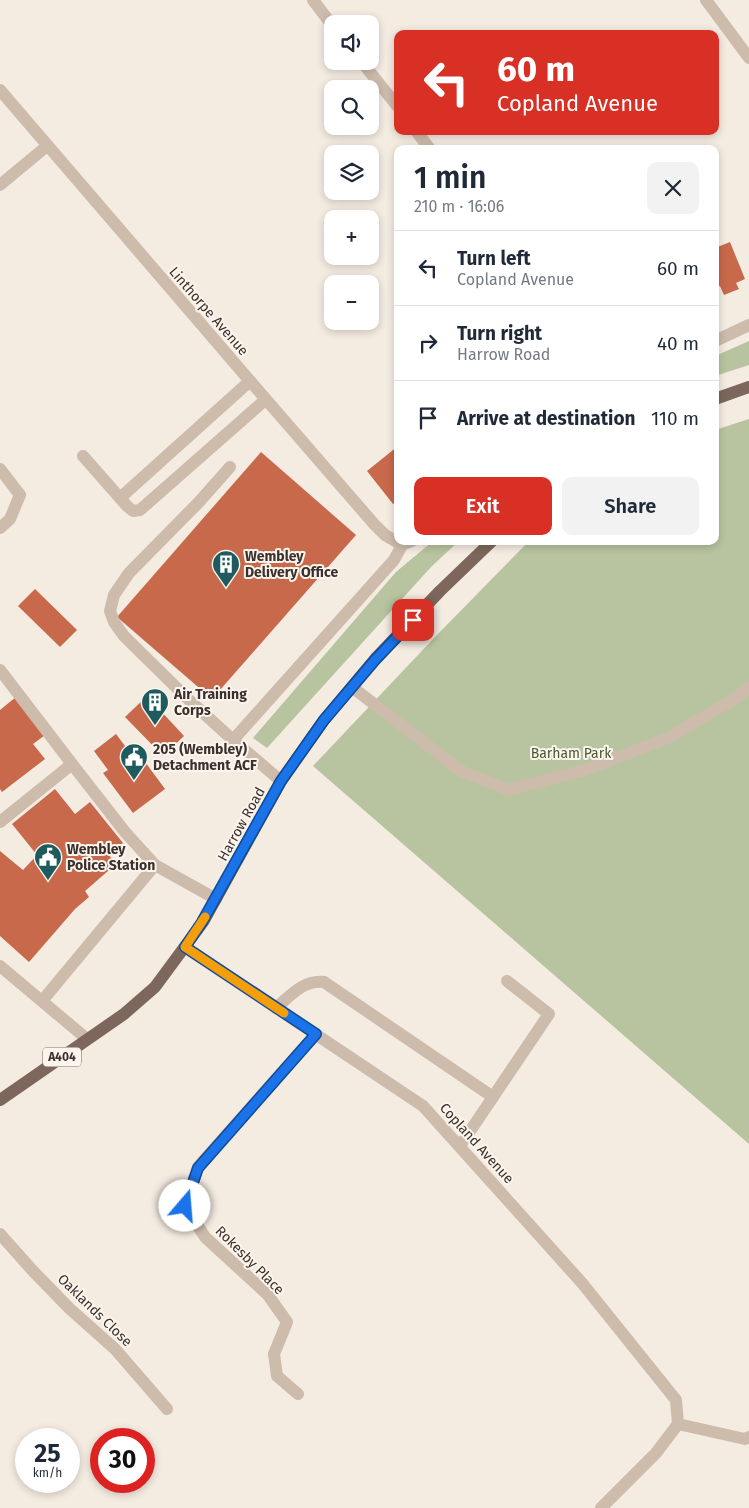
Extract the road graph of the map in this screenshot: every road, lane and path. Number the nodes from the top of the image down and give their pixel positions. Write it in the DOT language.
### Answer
graph roads {
  1 [pos="313,0"];
  2 [pos="706,0"];
  3 [pos="324,15"];
  4 [pos="749,58"];
  5 [pos="368,70"];
  6 [pos="0,90"];
  7 [pos="394,102"];
  8 [pos="419,135"];
  9 [pos="427,145"];
  10 [pos="47,146"];
  11 [pos="0,185"];
  12 [pos="749,325"];
  13 [pos="719,339"];
  14 [pos="250,381"];
  15 [pos="749,387"];
  16 [pos="719,398"];
  17 [pos="265,400"];
  18 [pos="83,456"];
  19 [pos="230,467"];
  20 [pos="0,469"];
  21 [pos="120,498"];
  22 [pos="0,528"];
  23 [pos="394,538"];
  24 [pos="405,545"];
  25 [pos="488,545"];
  26 [pos="0,670"];
  27 [pos="352,687"];
  28 [pos="749,687"];
  29 [pos="233,740"];
  30 [pos="72,764"];
  31 [pos="281,781"];
  32 [pos="0,822"];
  33 [pos="155,865"];
  34 [pos="216,899"];
  35 [pos="185,947"];
  36 [pos="0,966"];
  37 [pos="506,981"];
  38 [pos="42,1001"];
  39 [pos="276,1008"];
  40 [pos="316,1034"];
  41 [pos="87,1039"];
  42 [pos="493,1097"];
  43 [pos="0,1100"];
  44 [pos="460,1146"];
  45 [pos="0,1234"];
  46 [pos="298,1394"];
  47 [pos="167,1409"];
  48 [pos="678,1424"];
  49 [pos="749,1437"];
  50 [pos="601,1508"];
  1 -- 3 [label="street"];
  2 -- 4 [label="street"];
  5 -- 7 [label="street"];
  6 -- 10 [label="street, Linthorpe Avenue"];
  8 -- 9 [label="street"];
  10 -- 11 [label="street"];
  10 -- 14 [label="street, Linthorpe Avenue"];
  12 -- 13 [label="street"];
  14 -- 17 [label="street, Linthorpe Avenue"];
  14 -- 21 [label="street"];
  15 -- 16 [label="main road"];
  17 -- 21 [label="street"];
  17 -- 23 [label="street, Linthorpe Avenue"];
  18 -- 21 [label="street"];
  19 -- 29 [label="street"];
  20 -- 22 [label="street"];
  24 -- 29 [label="street"];
  25 -- 27 [label="main road, Harrow Road / A404"];
  26 -- 30 [label="street"];
  27 -- 28 [label="street"];
  27 -- 31 [label="main road, Harrow Road / A404"];
  29 -- 31 [label="street"];
  30 -- 32 [label="street"];
  30 -- 33 [label="street"];
  31 -- 34 [label="main road, Harrow Road / A404"];
  33 -- 34 [label="street"];
  33 -- 38 [label="street"];
  34 -- 35 [label="main road, Harrow Road / A404"];
  35 -- 39 [label="street, Copland Avenue"];
  35 -- 41 [label="main road, Harrow Road / A404"];
  36 -- 38 [label="street"];
  37 -- 42 [label="street"];
  38 -- 41 [label="street"];
  39 -- 40 [label="street, Copland Avenue"];
  39 -- 42 [label="street"];
  40 -- 44 [label="street, Copland Avenue"];
  40 -- 46 [label="street, Rokesby Place"];
  41 -- 43 [label="main road, Harrow Road / A404"];
  42 -- 44 [label="street"];
  44 -- 48 [label="street, Copland Avenue"];
  45 -- 47 [label="street, Oaklands Close"];
  48 -- 49 [label="street"];
  48 -- 50 [label="street"];
}
